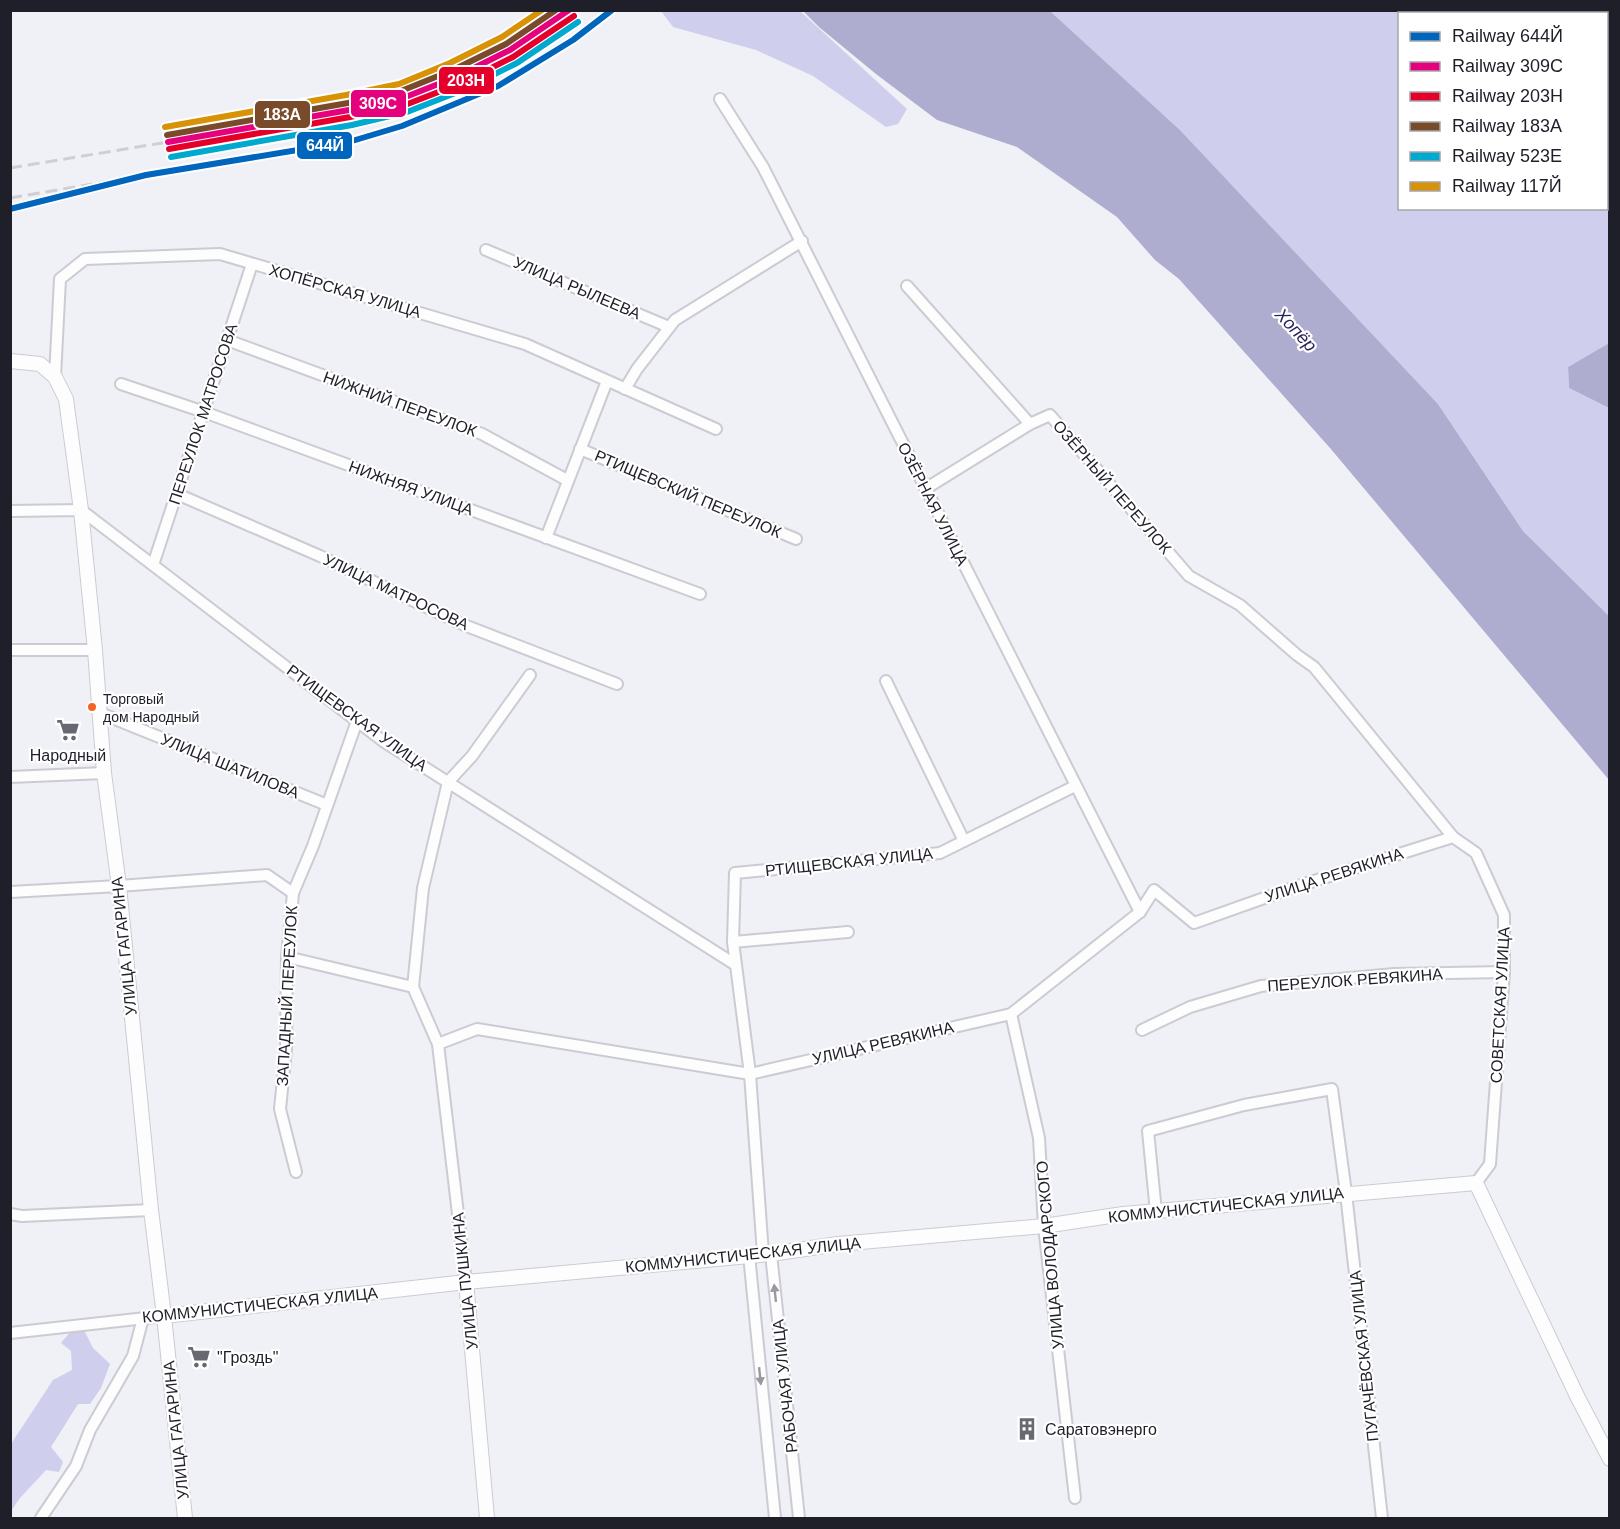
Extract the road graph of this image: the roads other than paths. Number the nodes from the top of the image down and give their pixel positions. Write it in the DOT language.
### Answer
graph roads {
  1 [pos="720,99"];
  2 [pos="801,241"];
  3 [pos="486,250"];
  4 [pos="252,264"];
  5 [pos="907,286"];
  6 [pos="669,327"];
  7 [pos="227,340"];
  8 [pos="10,361"];
  9 [pos="55,377"];
  10 [pos="607,381"];
  11 [pos="121,384"];
  12 [pos="625,389"];
  13 [pos="204,412"];
  14 [pos="1029,424"];
  15 [pos="716,429"];
  16 [pos="580,449"];
  17 [pos="567,480"];
  18 [pos="925,489"];
  19 [pos="177,495"];
  20 [pos="81,510"];
  21 [pos="10,512"];
  22 [pos="546,538"];
  23 [pos="796,539"];
  24 [pos="153,565"];
  25 [pos="1189,576"];
  26 [pos="700,594"];
  27 [pos="10,650"];
  28 [pos="95,650"];
  29 [pos="530,675"];
  30 [pos="886,681"];
  31 [pos="617,684"];
  32 [pos="100,713"];
  33 [pos="357,721"];
  34 [pos="104,773"];
  35 [pos="10,777"];
  36 [pos="448,782"];
  37 [pos="1075,786"];
  38 [pos="327,805"];
  39 [pos="1453,837"];
  40 [pos="964,841"];
  41 [pos="119,886"];
  42 [pos="10,892"];
  43 [pos="293,893"];
  44 [pos="1140,912"];
  45 [pos="848,932"];
  46 [pos="734,942"];
  47 [pos="287,957"];
  48 [pos="736,965"];
  49 [pos="1504,972"];
  50 [pos="413,987"];
  51 [pos="1011,1014"];
  52 [pos="1142,1030"];
  53 [pos="438,1044"];
  54 [pos="750,1074"];
  55 [pos="296,1172"];
  56 [pos="1476,1183"];
  57 [pos="1346,1193"];
  58 [pos="151,1210"];
  59 [pos="1156,1212"];
  60 [pos="10,1214"];
  61 [pos="1044,1226"];
  62 [pos="761,1254"];
  63 [pos="466,1282"];
  64 [pos="165,1316"];
  65 [pos="143,1318"];
  66 [pos="10,1333"];
  67 [pos="1610,1459"];
  68 [pos="1075,1498"];
  69 [pos="40,1518"];
  70 [pos="184,1518"];
  71 [pos="487,1518"];
  72 [pos="775,1518"];
  73 [pos="800,1518"];
  74 [pos="1382,1518"];
  1 -- 2 [label="street, ОЗЁРНАЯ УЛИЦА"];
  2 -- 6 [label="street"];
  2 -- 18 [label="street, ОЗЁРНАЯ УЛИЦА"];
  3 -- 6 [label="street, УЛИЦА РЫЛЕЕВА"];
  4 -- 7 [label="street, ПЕРЕУЛОК МАТРОСОВА"];
  4 -- 9 [label="street, ХОПЁРСКАЯ УЛИЦА"];
  4 -- 10 [label="street, ХОПЁРСКАЯ УЛИЦА"];
  5 -- 14 [label="street, ОЗЁРНЫЙ ПЕРЕУЛОК"];
  6 -- 12 [label="street"];
  7 -- 13 [label="street, ПЕРЕУЛОК МАТРОСОВА"];
  7 -- 17 [label="street, НИЖНИЙ ПЕРЕУЛОК"];
  8 -- 9 [label="street"];
  9 -- 20 [label="street, УЛИЦА ГАГАРИНА"];
  10 -- 12 [label="street, ХОПЁРСКАЯ УЛИЦА"];
  10 -- 16 [label="street"];
  11 -- 13 [label="street, НИЖНЯЯ УЛИЦА"];
  12 -- 15 [label="street, ХОПЁРСКАЯ УЛИЦА"];
  13 -- 19 [label="street, ПЕРЕУЛОК МАТРОСОВА"];
  13 -- 22 [label="street, НИЖНЯЯ УЛИЦА"];
  14 -- 18 [label="street, ОЗЁРНЫЙ ПЕРЕУЛОК"];
  14 -- 25 [label="street, ОЗЁРНЫЙ ПЕРЕУЛОК"];
  16 -- 17 [label="street"];
  16 -- 23 [label="street, РТИЩЕВСКИЙ ПЕРЕУЛОК"];
  17 -- 22 [label="street"];
  18 -- 37 [label="street, ОЗЁРНАЯ УЛИЦА"];
  19 -- 24 [label="street, ПЕРЕУЛОК МАТРОСОВА"];
  19 -- 31 [label="street, УЛИЦА МАТРОСОВА"];
  20 -- 21 [label="street"];
  20 -- 24 [label="street, РТИЩЕВСКАЯ УЛИЦА"];
  20 -- 28 [label="street, УЛИЦА ГАГАРИНА"];
  22 -- 26 [label="street, НИЖНЯЯ УЛИЦА"];
  24 -- 33 [label="street, РТИЩЕВСКАЯ УЛИЦА"];
  25 -- 39 [label="street, СОВЕТСКАЯ УЛИЦА"];
  27 -- 28 [label="street"];
  28 -- 32 [label="street, УЛИЦА ГАГАРИНА"];
  29 -- 36 [label="street"];
  30 -- 40 [label="street"];
  32 -- 34 [label="street, УЛИЦА ГАГАРИНА"];
  32 -- 38 [label="street, УЛИЦА ШАТИЛОВА"];
  33 -- 36 [label="street, РТИЩЕВСКАЯ УЛИЦА"];
  33 -- 38 [label="street, ЗАПАДНЫЙ ПЕРЕУЛОК"];
  34 -- 35 [label="street"];
  34 -- 41 [label="street, УЛИЦА ГАГАРИНА"];
  36 -- 48 [label="street, РТИЩЕВСКАЯ УЛИЦА"];
  36 -- 50 [label="street"];
  37 -- 40 [label="street, РТИЩЕВСКАЯ УЛИЦА"];
  37 -- 44 [label="street, ОЗЁРНАЯ УЛИЦА"];
  38 -- 43 [label="street, ЗАПАДНЫЙ ПЕРЕУЛОК"];
  39 -- 44 [label="street, УЛИЦА РЕВЯКИНА"];
  39 -- 49 [label="street, СОВЕТСКАЯ УЛИЦА"];
  40 -- 46 [label="street, РТИЩЕВСКАЯ УЛИЦА"];
  41 -- 42 [label="street"];
  41 -- 43 [label="street"];
  41 -- 58 [label="street, УЛИЦА ГАГАРИНА"];
  43 -- 47 [label="street, ЗАПАДНЫЙ ПЕРЕУЛОК"];
  44 -- 51 [label="street, УЛИЦА РЕВЯКИНА"];
  45 -- 46 [label="street"];
  46 -- 48 [label="street, РТИЩЕВСКАЯ УЛИЦА"];
  47 -- 50 [label="street"];
  47 -- 55 [label="street, ЗАПАДНЫЙ ПЕРЕУЛОК"];
  48 -- 54 [label="street, РТИЩЕВСКАЯ УЛИЦА"];
  49 -- 52 [label="street, ПЕРЕУЛОК РЕВЯКИНА"];
  49 -- 56 [label="street, СОВЕТСКАЯ УЛИЦА"];
  50 -- 53 [label="street"];
  51 -- 54 [label="street, УЛИЦА РЕВЯКИНА"];
  51 -- 61 [label="street, УЛИЦА ВОЛОДАРСКОГО"];
  53 -- 54 [label="street, УЛИЦА РЕВЯКИНА"];
  53 -- 63 [label="street, УЛИЦА ПУШКИНА"];
  54 -- 62 [label="street, РТИЩЕВСКАЯ УЛИЦА"];
  56 -- 57 [label="street, КОММУНИСТИЧЕСКАЯ УЛИЦА"];
  56 -- 67 [label="street"];
  57 -- 59 [label="street, КОММУНИСТИЧЕСКАЯ УЛИЦА"];
  57 -- 59 [label="street, ПУГАЧЁВСКАЯ УЛИЦА"];
  57 -- 74 [label="street, ПУГАЧЁВСКАЯ УЛИЦА"];
  58 -- 60 [label="street"];
  58 -- 64 [label="street, УЛИЦА ГАГАРИНА"];
  59 -- 61 [label="street, КОММУНИСТИЧЕСКАЯ УЛИЦА"];
  61 -- 62 [label="street, КОММУНИСТИЧЕСКАЯ УЛИЦА"];
  61 -- 68 [label="street, УЛИЦА ВОЛОДАРСКОГО"];
  62 -- 63 [label="street, КОММУНИСТИЧЕСКАЯ УЛИЦА"];
  62 -- 72 [label="street, РАБОЧАЯ УЛИЦА, one-way"];
  73 -- 62 [label="street, РАБОЧАЯ УЛИЦА, one-way"];
  63 -- 64 [label="street, КОММУНИСТИЧЕСКАЯ УЛИЦА"];
  63 -- 71 [label="street, УЛИЦА ПУШКИНА"];
  64 -- 65 [label="street, КОММУНИСТИЧЕСКАЯ УЛИЦА"];
  64 -- 70 [label="street, УЛИЦА ГАГАРИНА"];
  65 -- 66 [label="street, КОММУНИСТИЧЕСКАЯ УЛИЦА"];
  65 -- 69 [label="street"];
}
